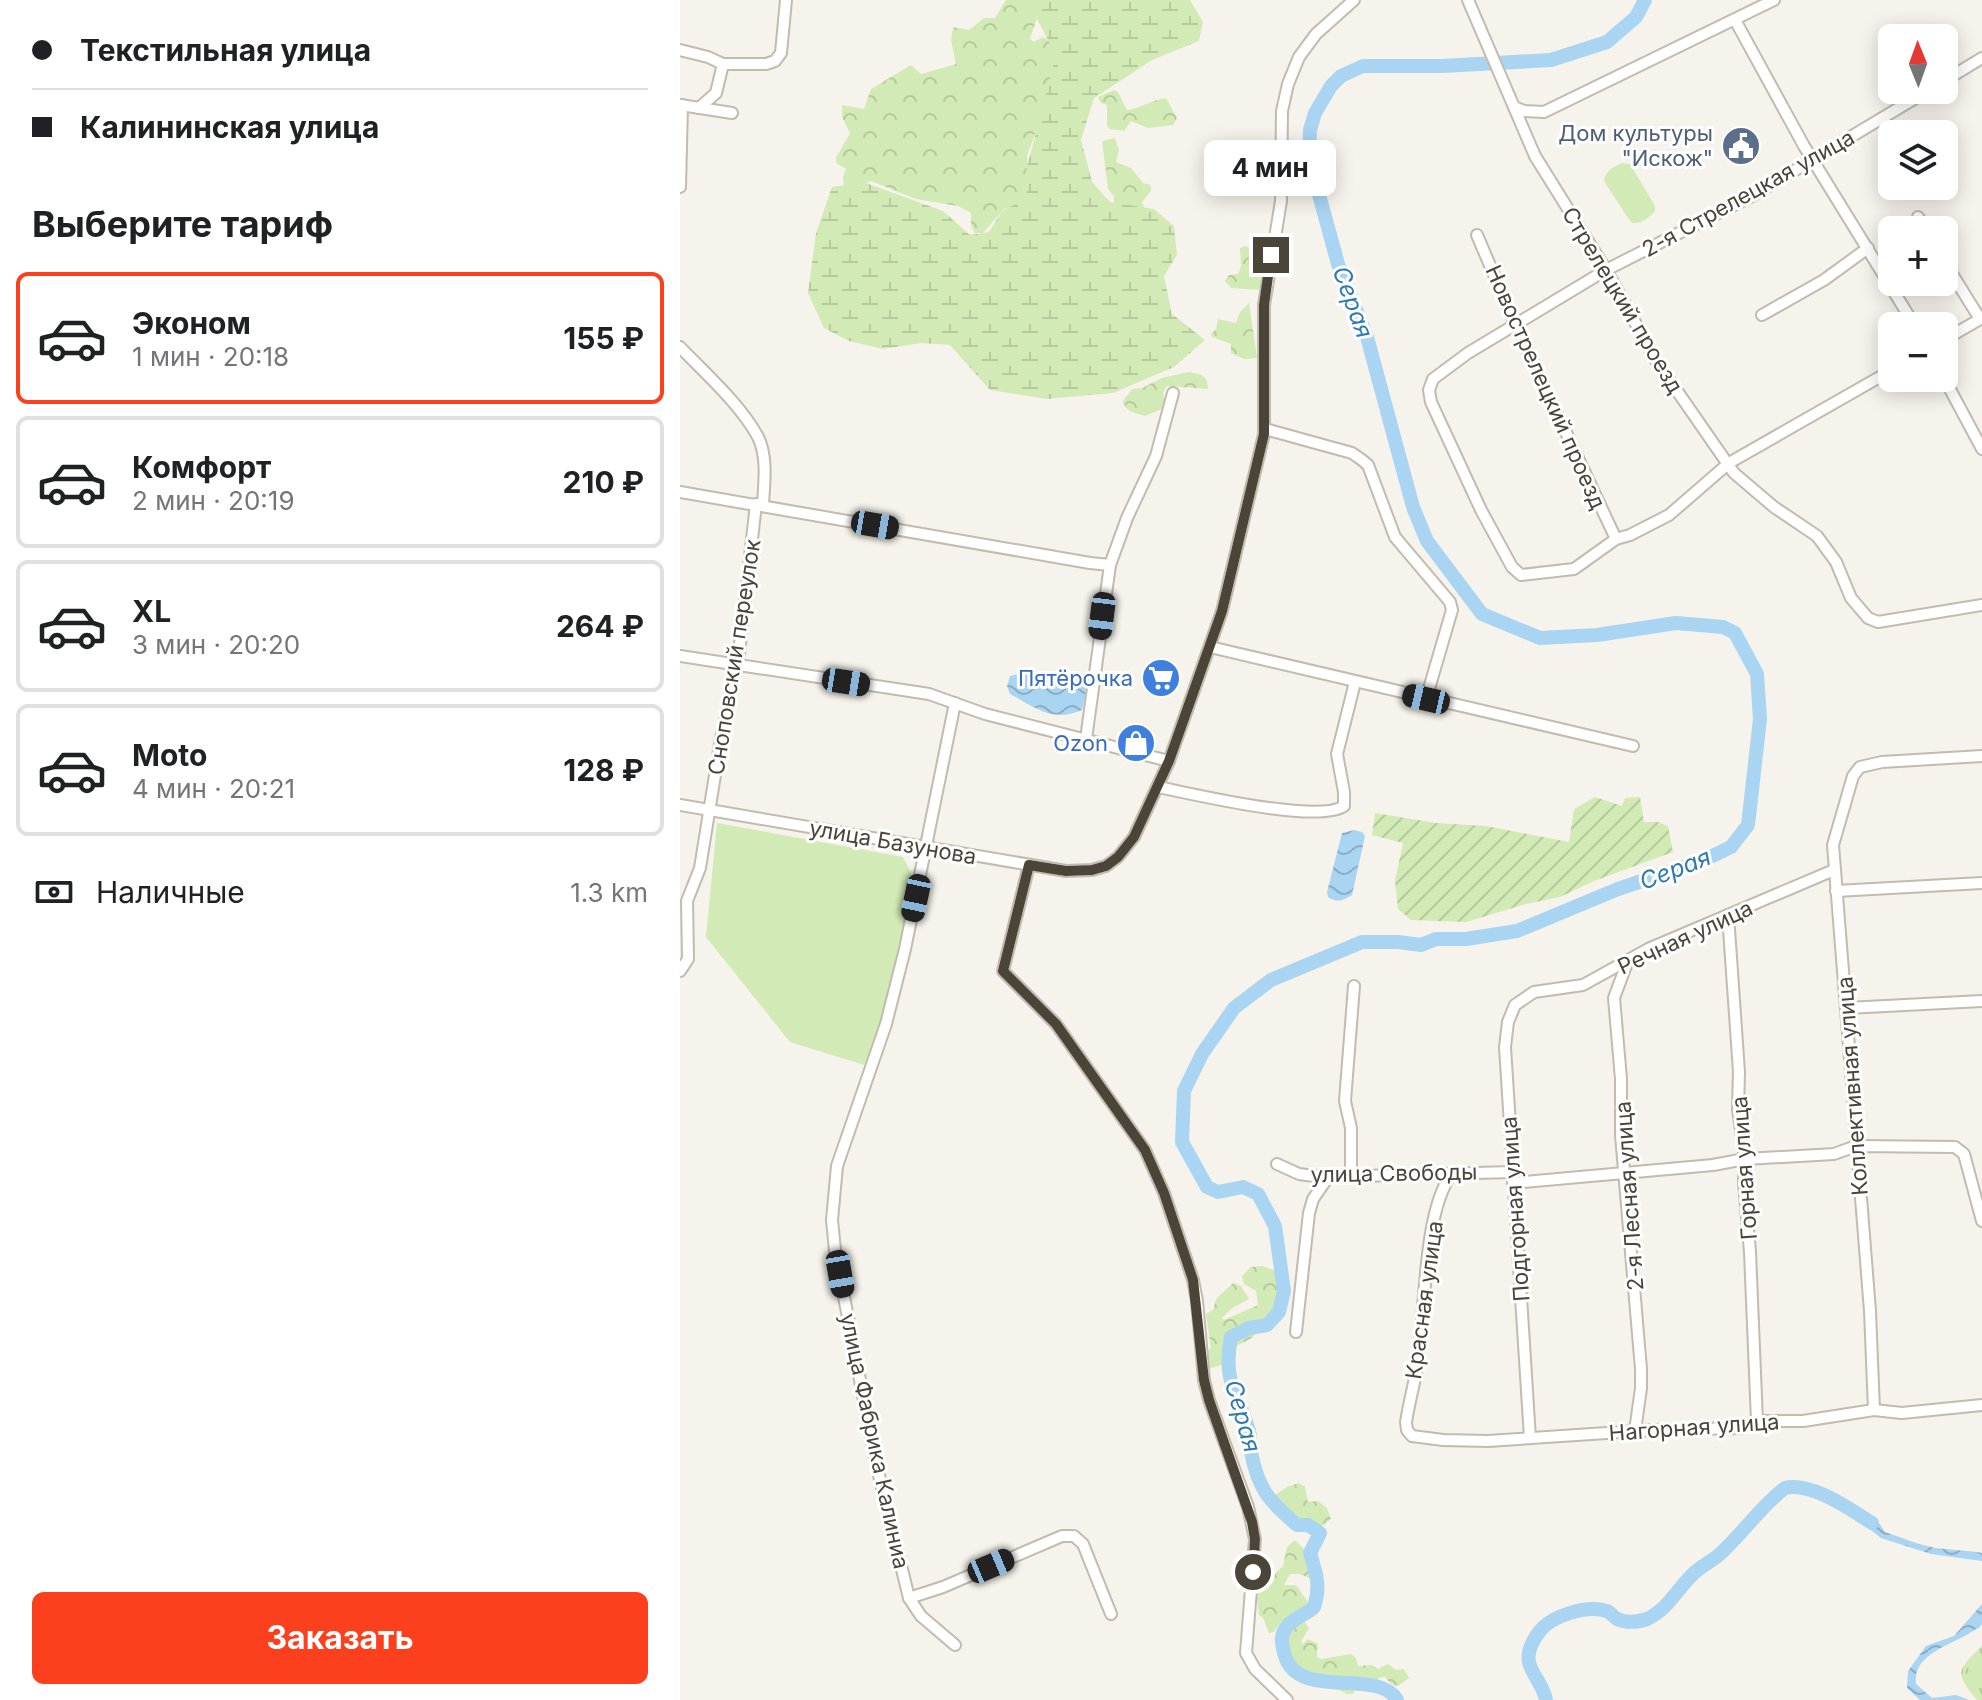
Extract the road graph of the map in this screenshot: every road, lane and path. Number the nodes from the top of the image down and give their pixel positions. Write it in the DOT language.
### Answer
graph roads {
  1 [pos="786,0"];
  2 [pos="1354,0"];
  3 [pos="1468,0"];
  4 [pos="1774,0"];
  5 [pos="1735,20"];
  6 [pos="680,50"];
  7 [pos="1982,58"];
  8 [pos="723,64"];
  9 [pos="1958,73"];
  10 [pos="1905,104"];
  11 [pos="681,105"];
  12 [pos="1514,107"];
  13 [pos="699,108"];
  14 [pos="732,113"];
  15 [pos="1812,159"];
  16 [pos="680,187"];
  17 [pos="1477,235"];
  18 [pos="1868,248"];
  19 [pos="1606,270"];
  20 [pos="1958,283"];
  21 [pos="1907,312"];
  22 [pos="1762,315"];
  23 [pos="1981,319"];
  24 [pos="1516,326"];
  25 [pos="1958,332"];
  26 [pos="680,347"];
  27 [pos="1878,378"];
  28 [pos="1951,392"];
  29 [pos="1173,393"];
  30 [pos="1265,429"];
  31 [pos="1982,449"];
  32 [pos="1729,463"];
  33 [pos="680,492"];
  34 [pos="759,505"];
  35 [pos="1616,539"];
  36 [pos="1110,565"];
  37 [pos="1982,605"];
  38 [pos="1210,647"];
  39 [pos="680,656"];
  40 [pos="736,665"];
  41 [pos="1355,682"];
  42 [pos="1426,699"];
  43 [pos="955,703"];
  44 [pos="1086,739"];
  45 [pos="1633,746"];
  46 [pos="1982,756"];
  47 [pos="1169,761"];
  48 [pos="1158,787"];
  49 [pos="680,805"];
  50 [pos="710,810"];
  51 [pos="926,847"];
  52 [pos="1029,865"];
  53 [pos="1834,870"];
  54 [pos="1982,883"];
  55 [pos="1836,891"];
  56 [pos="684,902"];
  57 [pos="1728,915"];
  58 [pos="1627,963"];
  59 [pos="680,971"];
  60 [pos="1354,986"];
  61 [pos="1534,992"];
  62 [pos="1982,1001"];
  63 [pos="1847,1008"];
  64 [pos="1856,1146"];
  65 [pos="1745,1159"];
  66 [pos="1277,1164"];
  67 [pos="1452,1173"];
  68 [pos="1626,1174"];
  69 [pos="1329,1176"];
  70 [pos="1351,1176"];
  71 [pos="1513,1177"];
  72 [pos="1982,1221"];
  73 [pos="1296,1332"];
  74 [pos="1982,1405"];
  75 [pos="1874,1410"];
  76 [pos="1757,1421"];
  77 [pos="1407,1430"];
  78 [pos="1635,1431"];
  79 [pos="1530,1438"];
  80 [pos="909,1598"];
  81 [pos="1111,1614"];
  82 [pos="955,1645"];
  83 [pos="1287,1700"];
  1 -- 8 [label="street"];
  2 -- 30 [label="street"];
  3 -- 12 [label="street, Стрелецкий проезд"];
  4 -- 5 [label="street"];
  5 -- 12 [label="street"];
  5 -- 15 [label="street"];
  6 -- 8 [label="street"];
  7 -- 9 [label="street"];
  8 -- 13 [label="street"];
  10 -- 15 [label="street, 2-я Стрелецкая улица"];
  11 -- 13 [label="street"];
  11 -- 16 [label="street"];
  12 -- 19 [label="street, Стрелецкий проезд"];
  13 -- 14 [label="street"];
  15 -- 18 [label="street"];
  15 -- 19 [label="street, 2-я Стрелецкая улица"];
  17 -- 24 [label="street, Новострелецкий проезд"];
  18 -- 21 [label="street"];
  18 -- 22 [label="street"];
  19 -- 24 [label="street, 2-я Стрелецкая улица"];
  19 -- 32 [label="street, Стрелецкий проезд"];
  20 -- 23 [label="street"];
  23 -- 25 [label="street"];
  24 -- 35 [label="street, Новострелецкий проезд"];
  24 -- 35 [label="street, 2-я Стрелецкая улица"];
  26 -- 34 [label="street, Сноповский переулок"];
  27 -- 32 [label="street"];
  28 -- 31 [label="street"];
  29 -- 36 [label="street"];
  30 -- 38 [label="street"];
  30 -- 42 [label="street"];
  32 -- 35 [label="street"];
  32 -- 37 [label="street, Стрелецкий проезд"];
  33 -- 34 [label="street"];
  34 -- 36 [label="street"];
  34 -- 40 [label="street, Сноповский переулок"];
  36 -- 44 [label="street"];
  38 -- 41 [label="street"];
  38 -- 47 [label="street"];
  39 -- 40 [label="street"];
  40 -- 43 [label="street"];
  40 -- 50 [label="street, Сноповский переулок"];
  41 -- 42 [label="street"];
  41 -- 48 [label="street"];
  42 -- 45 [label="street"];
  43 -- 44 [label="street"];
  43 -- 51 [label="street, улица Фабрика Калиниа"];
  44 -- 47 [label="street"];
  46 -- 53 [label="street, Коллективная улица"];
  47 -- 48 [label="street"];
  48 -- 52 [label="street, улица Базунова"];
  49 -- 50 [label="street, улица Базунова"];
  50 -- 51 [label="street, улица Базунова"];
  50 -- 56 [label="street, Сноповский переулок"];
  51 -- 52 [label="street, улица Базунова"];
  51 -- 80 [label="street, улица Фабрика Калиниа"];
  52 -- 83 [label="street"];
  53 -- 55 [label="street, Коллективная улица"];
  53 -- 57 [label="street, Речная улица"];
  54 -- 55 [label="street"];
  55 -- 63 [label="street, Коллективная улица"];
  56 -- 59 [label="street"];
  57 -- 58 [label="street, Речная улица"];
  57 -- 65 [label="street, Горная улица"];
  58 -- 61 [label="street, Речная улица"];
  58 -- 68 [label="street, 2-я Лесная улица"];
  60 -- 70 [label="street"];
  61 -- 71 [label="street, Подгорная улица"];
  62 -- 63 [label="street"];
  63 -- 64 [label="street, Коллективная улица"];
  64 -- 65 [label="street, улица Свободы"];
  64 -- 72 [label="street, улица Свободы"];
  64 -- 75 [label="street, Коллективная улица"];
  65 -- 68 [label="street, улица Свободы"];
  65 -- 76 [label="street, Горная улица"];
  66 -- 69 [label="street, улица Свободы"];
  67 -- 70 [label="street, улица Свободы"];
  67 -- 71 [label="street, улица Свободы"];
  67 -- 77 [label="street, Красная улица"];
  68 -- 71 [label="street, улица Свободы"];
  68 -- 78 [label="street, 2-я Лесная улица"];
  69 -- 70 [label="street, улица Свободы"];
  69 -- 73 [label="street"];
  71 -- 79 [label="street, Подгорная улица"];
  74 -- 75 [label="street, Нагорная улица"];
  75 -- 76 [label="street, Нагорная улица"];
  76 -- 78 [label="street, Нагорная улица"];
  77 -- 79 [label="street, Нагорная улица"];
  78 -- 79 [label="street, Нагорная улица"];
  80 -- 81 [label="street"];
  80 -- 82 [label="street, улица Фабрика Калиниа"];
}
